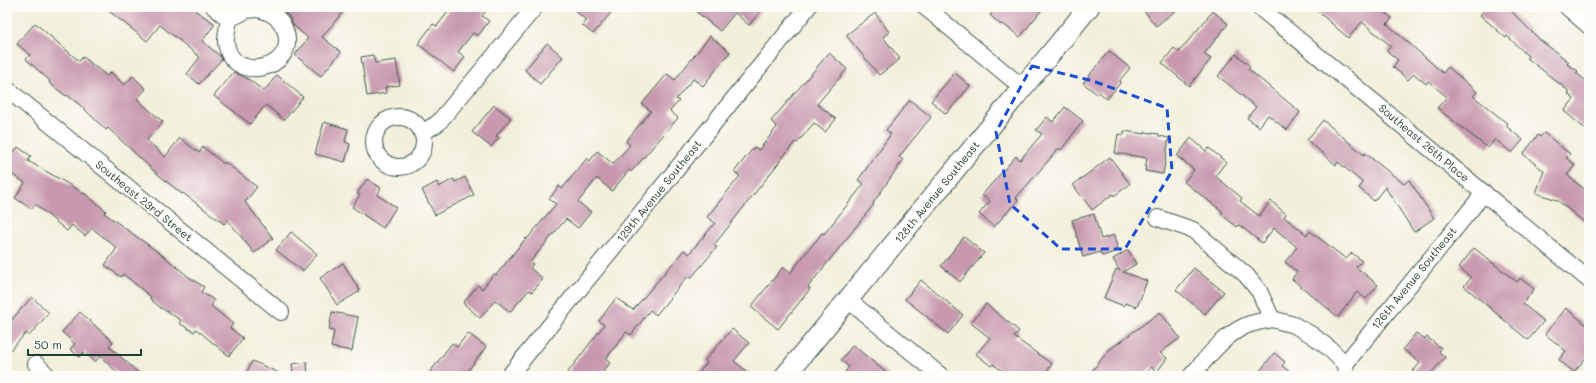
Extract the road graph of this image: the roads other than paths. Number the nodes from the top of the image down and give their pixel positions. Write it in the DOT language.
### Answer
graph roads {
  1 [pos="214,7"];
  2 [pos="535,7"];
  3 [pos="808,7"];
  4 [pos="925,7"];
  5 [pos="1089,7"];
  6 [pos="1259,7"];
  7 [pos="1567,7"];
  8 [pos="229,19"];
  9 [pos="1589,26"];
  10 [pos="1023,88"];
  11 [pos="7,89"];
  12 [pos="422,133"];
  13 [pos="1484,193"];
  14 [pos="1158,218"];
  15 [pos="1589,280"];
  16 [pos="848,300"];
  17 [pos="281,312"];
  18 [pos="1272,319"];
  19 [pos="36,364"];
  20 [pos="1346,370"];
  21 [pos="48,376"];
  22 [pos="509,376"];
  23 [pos="785,376"];
  24 [pos="941,376"];
  25 [pos="1191,376"];
  1 -- 8 [label="street"];
  2 -- 12 [label="street"];
  3 -- 22 [label="street, 129th Avenue Southeast"];
  4 -- 10 [label="street"];
  5 -- 10 [label="street, 128th Avenue Southeast"];
  6 -- 13 [label="street, Southeast 26th Place"];
  7 -- 9 [label="street"];
  10 -- 16 [label="street, 128th Avenue Southeast"];
  11 -- 17 [label="street, Southeast 23rd Street"];
  13 -- 15 [label="street, Southeast 26th Place"];
  13 -- 20 [label="street, 126th Avenue Southeast"];
  14 -- 18 [label="street"];
  16 -- 23 [label="street, 128th Avenue Southeast"];
  16 -- 24 [label="street"];
  18 -- 20 [label="street"];
  18 -- 25 [label="street"];
  19 -- 21 [label="street"];
}
